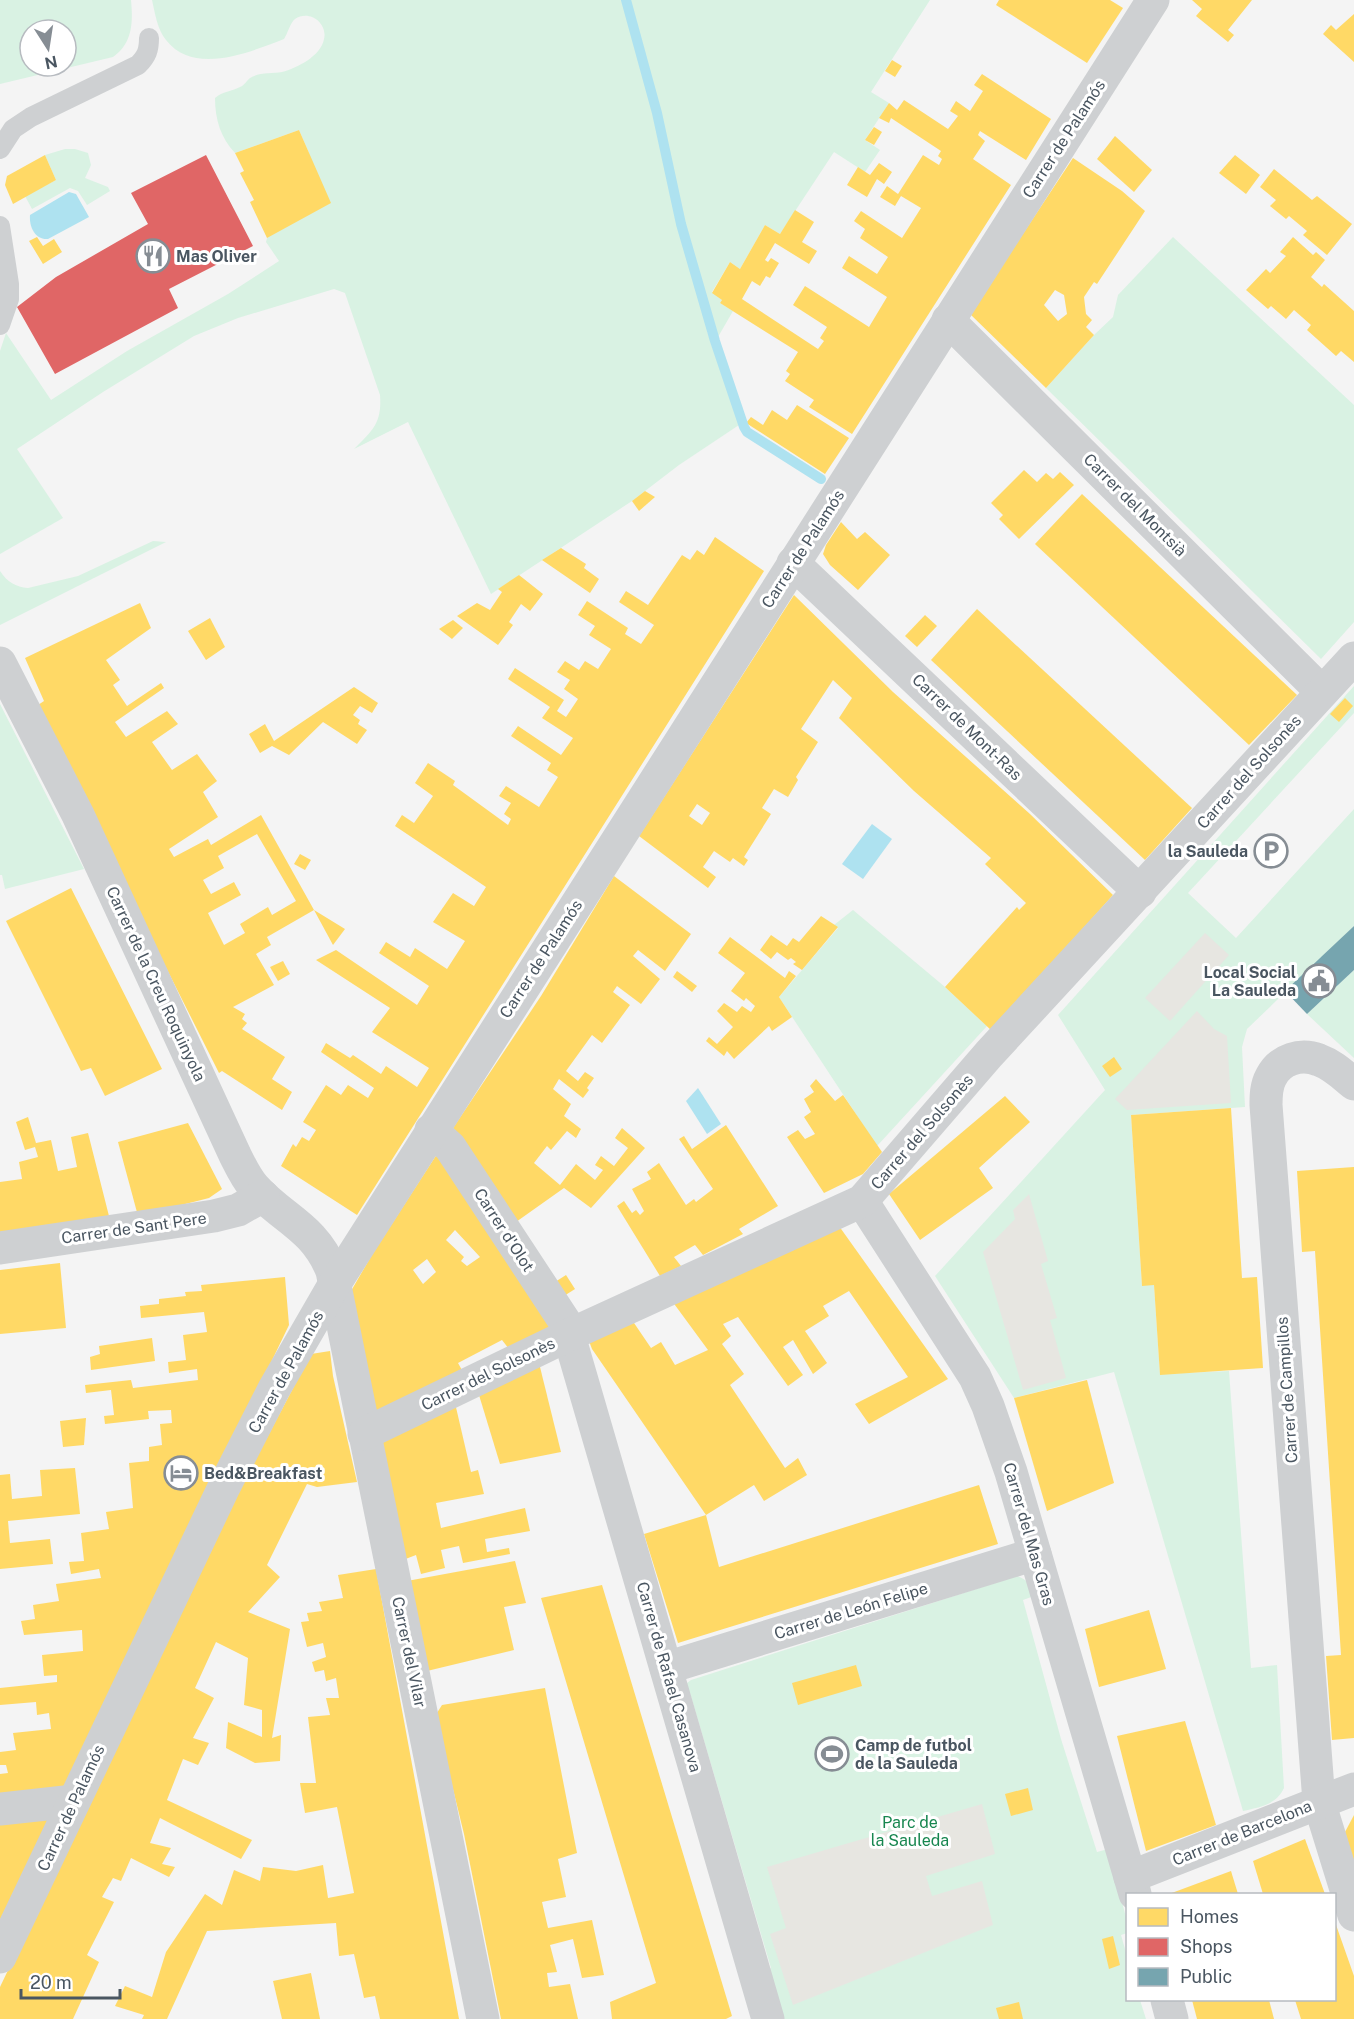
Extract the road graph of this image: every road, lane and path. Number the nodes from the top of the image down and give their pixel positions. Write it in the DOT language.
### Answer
graph roads {
  1 [pos="1153,0"];
  2 [pos="149,38"];
  3 [pos="0,149"];
  4 [pos="0,226"];
  5 [pos="948,320"];
  6 [pos="0,325"];
  7 [pos="793,563"];
  8 [pos="1354,658"];
  9 [pos="0,663"];
  10 [pos="1322,692"];
  11 [pos="1140,892"];
  12 [pos="1354,1084"];
  13 [pos="431,1130"];
  14 [pos="263,1196"];
  15 [pos="862,1201"];
  16 [pos="0,1248"];
  17 [pos="334,1285"];
  18 [pos="569,1335"];
  19 [pos="364,1434"];
  20 [pos="1035,1554"];
  21 [pos="666,1668"];
  22 [pos="1354,1789"];
  23 [pos="74,1801"];
  24 [pos="1319,1802"];
  25 [pos="0,1809"];
  26 [pos="1132,1886"];
  27 [pos="1354,1915"];
  28 [pos="0,1957"];
  29 [pos="1167,2001"];
  30 [pos="483,2019"];
  31 [pos="768,2019"];
  32 [pos="1172,2019"];
  1 -- 5 [label="street, Carrer de Palamós"];
  2 -- 3 [label="lane"];
  4 -- 6 [label="lane"];
  5 -- 7 [label="street, Carrer de Palamós"];
  5 -- 10 [label="street, Carrer del Montsià"];
  7 -- 11 [label="street, Carrer de Mont-Ras"];
  7 -- 13 [label="street, Carrer de Palamós"];
  8 -- 10 [label="street, Carrer del Solsonès"];
  9 -- 14 [label="street, Carrer de la Creu Roquinyola"];
  10 -- 11 [label="street, Carrer del Solsonès"];
  11 -- 15 [label="street, Carrer del Solsonès"];
  12 -- 24 [label="street, Carrer de Campillos"];
  13 -- 17 [label="street, Carrer de Palamós"];
  13 -- 18 [label="street, Carrer d'Olot"];
  14 -- 16 [label="street, Carrer de Sant Pere"];
  14 -- 17 [label="street, Carrer de la Creu Roquinyola"];
  15 -- 18 [label="street, Carrer del Solsonès"];
  15 -- 20 [label="street, Carrer del Mas Gras"];
  17 -- 19 [label="street, Carrer del Vilar"];
  17 -- 23 [label="street, Carrer de Palamós"];
  18 -- 19 [label="street, Carrer del Solsonès"];
  18 -- 21 [label="street, Carrer de Rafael Casanova"];
  19 -- 30 [label="street, Carrer del Vilar"];
  20 -- 21 [label="street, Carrer de León Felipe"];
  20 -- 26 [label="street, Carrer del Mas Gras"];
  21 -- 31 [label="street, Carrer de Rafael Casanova"];
  22 -- 24 [label="street, Carrer de Barcelona"];
  23 -- 25 [label="street"];
  23 -- 28 [label="street, Carrer de Palamós"];
  24 -- 26 [label="street, Carrer de Barcelona"];
  24 -- 27 [label="street, Carrer de Campillos"];
  29 -- 32 [label="street"];
}
